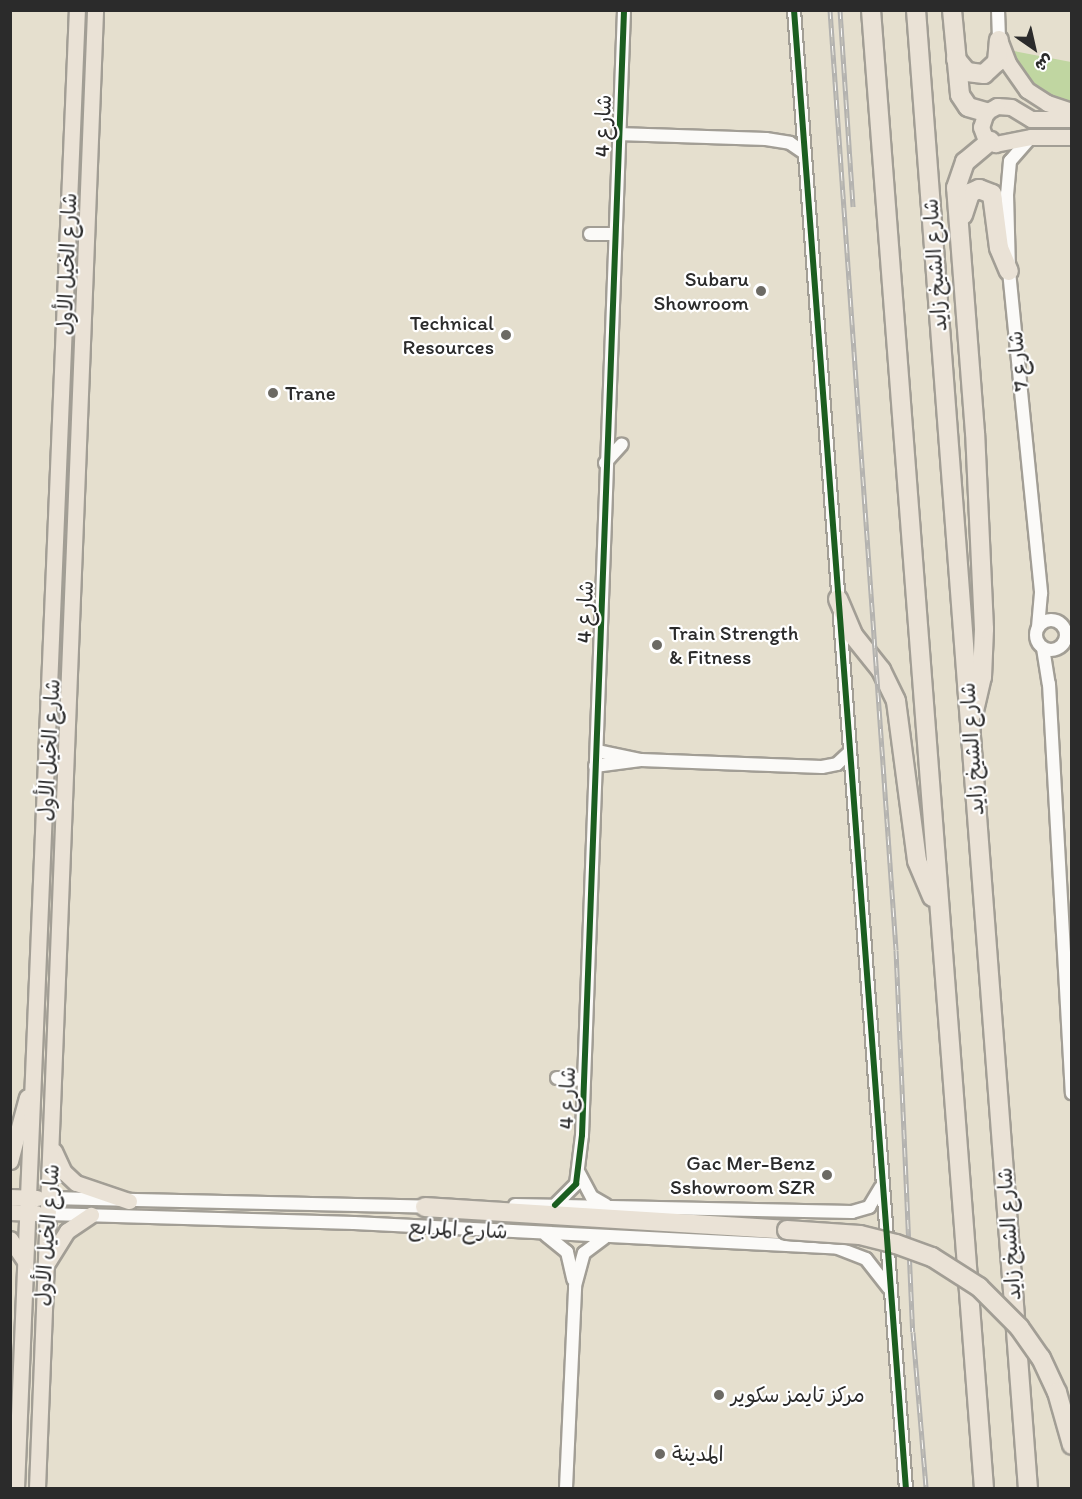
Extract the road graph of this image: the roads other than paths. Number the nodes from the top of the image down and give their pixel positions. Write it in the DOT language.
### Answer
graph roads {
  1 [pos="77,10"];
  2 [pos="95,10"];
  3 [pos="624,10"];
  4 [pos="794,10"];
  5 [pos="871,10"];
  6 [pos="916,10"];
  7 [pos="951,10"];
  8 [pos="998,10"];
  9 [pos="999,40"];
  10 [pos="956,59"];
  11 [pos="1071,111"];
  12 [pos="986,112"];
  13 [pos="1071,119"];
  14 [pos="800,122"];
  15 [pos="618,134"];
  16 [pos="1031,137"];
  17 [pos="1071,137"];
  18 [pos="766,139"];
  19 [pos="990,141"];
  20 [pos="802,152"];
  21 [pos="962,232"];
  22 [pos="590,234"];
  23 [pos="615,234"];
  24 [pos="1009,271"];
  25 [pos="622,444"];
  26 [pos="606,463"];
  27 [pos="1041,593"];
  28 [pos="838,599"];
  29 [pos="1057,622"];
  30 [pos="1038,627"];
  31 [pos="1071,628"];
  32 [pos="1065,643"];
  33 [pos="1042,648"];
  34 [pos="1049,684"];
  35 [pos="970,724"];
  36 [pos="597,751"];
  37 [pos="850,752"];
  38 [pos="641,760"];
  39 [pos="595,766"];
  40 [pos="822,767"];
  41 [pos="852,789"];
  42 [pos="937,904"];
  43 [pos="557,1078"];
  44 [pos="584,1079"];
  45 [pos="32,1086"];
  46 [pos="1071,1093"];
  47 [pos="53,1149"];
  48 [pos="10,1161"];
  49 [pos="579,1173"];
  50 [pos="882,1183"];
  51 [pos="10,1197"];
  52 [pos="129,1201"];
  53 [pos="27,1205"];
  54 [pos="555,1205"];
  55 [pos="49,1206"];
  56 [pos="606,1206"];
  57 [pos="425,1208"];
  58 [pos="10,1212"];
  59 [pos="847,1212"];
  60 [pos="91,1215"];
  61 [pos="540,1234"];
  62 [pos="605,1237"];
  63 [pos="10,1239"];
  64 [pos="835,1247"];
  65 [pos="24,1261"];
  66 [pos="44,1268"];
  67 [pos="574,1286"];
  68 [pos="889,1289"];
  69 [pos="1071,1445"];
  70 [pos="1025,1448"];
  71 [pos="904,1472"];
  72 [pos="16,1488"];
  73 [pos="36,1488"];
  74 [pos="566,1488"];
  75 [pos="900,1488"];
  76 [pos="906,1488"];
  77 [pos="984,1488"];
  78 [pos="1028,1488"];
  79 [pos="1040,1488"];
  1 -- 45 [label="main road, شارع الخيل الأول"];
  2 -- 47 [label="main road, شارع الخيل الأول"];
  3 -- 15 [label="street, شارع 4"];
  4 -- 14 [label="street"];
  5 -- 42 [label="highway"];
  6 -- 35 [label="highway, شارع الشيخ زايد"];
  7 -- 10 [label="highway"];
  8 -- 9 [label="street"];
  9 -- 10 [label="highway"];
  9 -- 11 [label="main road"];
  10 -- 12 [label="highway"];
  12 -- 13 [label="main road"];
  12 -- 19 [label="main road"];
  14 -- 18 [label="street"];
  14 -- 20 [label="street"];
  15 -- 18 [label="street"];
  15 -- 23 [label="street, شارع 4"];
  16 -- 17 [label="main road"];
  16 -- 19 [label="main road"];
  16 -- 24 [label="street, شارع 7"];
  18 -- 20 [label="street"];
  19 -- 21 [label="highway"];
  20 -- 28 [label="street"];
  21 -- 24 [label="highway"];
  21 -- 35 [label="highway"];
  22 -- 23 [label="street"];
  23 -- 26 [label="street, شارع 4"];
  24 -- 27 [label="street, شارع 7"];
  25 -- 26 [label="street"];
  26 -- 36 [label="street, شارع 4"];
  27 -- 29 [label="street, شارع 7"];
  27 -- 30 [label="street, شارع 7"];
  28 -- 37 [label="street"];
  28 -- 42 [label="highway"];
  29 -- 30 [label="street"];
  29 -- 31 [label="street"];
  29 -- 32 [label="street"];
  30 -- 33 [label="street"];
  32 -- 33 [label="street"];
  32 -- 34 [label="street"];
  33 -- 34 [label="street"];
  34 -- 46 [label="street"];
  35 -- 70 [label="highway, شارع الشيخ زايد"];
  36 -- 38 [label="street"];
  36 -- 39 [label="street, شارع 4"];
  37 -- 40 [label="street"];
  37 -- 41 [label="street"];
  38 -- 39 [label="street"];
  38 -- 40 [label="street"];
  39 -- 44 [label="street, شارع 4"];
  40 -- 41 [label="street"];
  41 -- 50 [label="street"];
  42 -- 77 [label="highway"];
  43 -- 44 [label="street"];
  44 -- 49 [label="street, شارع 4"];
  45 -- 48 [label="main road"];
  45 -- 53 [label="main road, شارع الخيل الأول"];
  47 -- 52 [label="main road"];
  47 -- 55 [label="main road, شارع الخيل الأول"];
  49 -- 54 [label="street, شارع 4"];
  49 -- 56 [label="street"];
  50 -- 59 [label="street, شارع المرابع"];
  50 -- 68 [label="street"];
  51 -- 53 [label="main road, شارع المرابع"];
  52 -- 55 [label="street, شارع المرابع"];
  52 -- 57 [label="street, شارع المرابع"];
  53 -- 55 [label="main road, شارع المرابع"];
  53 -- 58 [label="main road, شارع المرابع"];
  53 -- 65 [label="main road, شارع الخيل الأول"];
  54 -- 56 [label="street, شارع المرابع"];
  54 -- 57 [label="street, شارع المرابع"];
  55 -- 60 [label="street, شارع المرابع"];
  55 -- 66 [label="main road, شارع الخيل الأول"];
  56 -- 59 [label="street, شارع المرابع"];
  57 -- 69 [label="highway, bridge"];
  59 -- 64 [label="street"];
  60 -- 61 [label="street, شارع المرابع"];
  60 -- 66 [label="main road"];
  61 -- 62 [label="street, شارع المرابع"];
  61 -- 67 [label="street"];
  62 -- 64 [label="street, شارع المرابع"];
  62 -- 67 [label="street"];
  63 -- 65 [label="main road"];
  64 -- 68 [label="street, شارع المرابع"];
  65 -- 72 [label="main road, شارع الخيل الأول"];
  66 -- 73 [label="main road, شارع الخيل الأول"];
  67 -- 74 [label="street"];
  68 -- 71 [label="street"];
  70 -- 78 [label="highway, شارع الشيخ زايد"];
  70 -- 79 [label="highway"];
  71 -- 75 [label="street"];
  71 -- 76 [label="street"];
}
